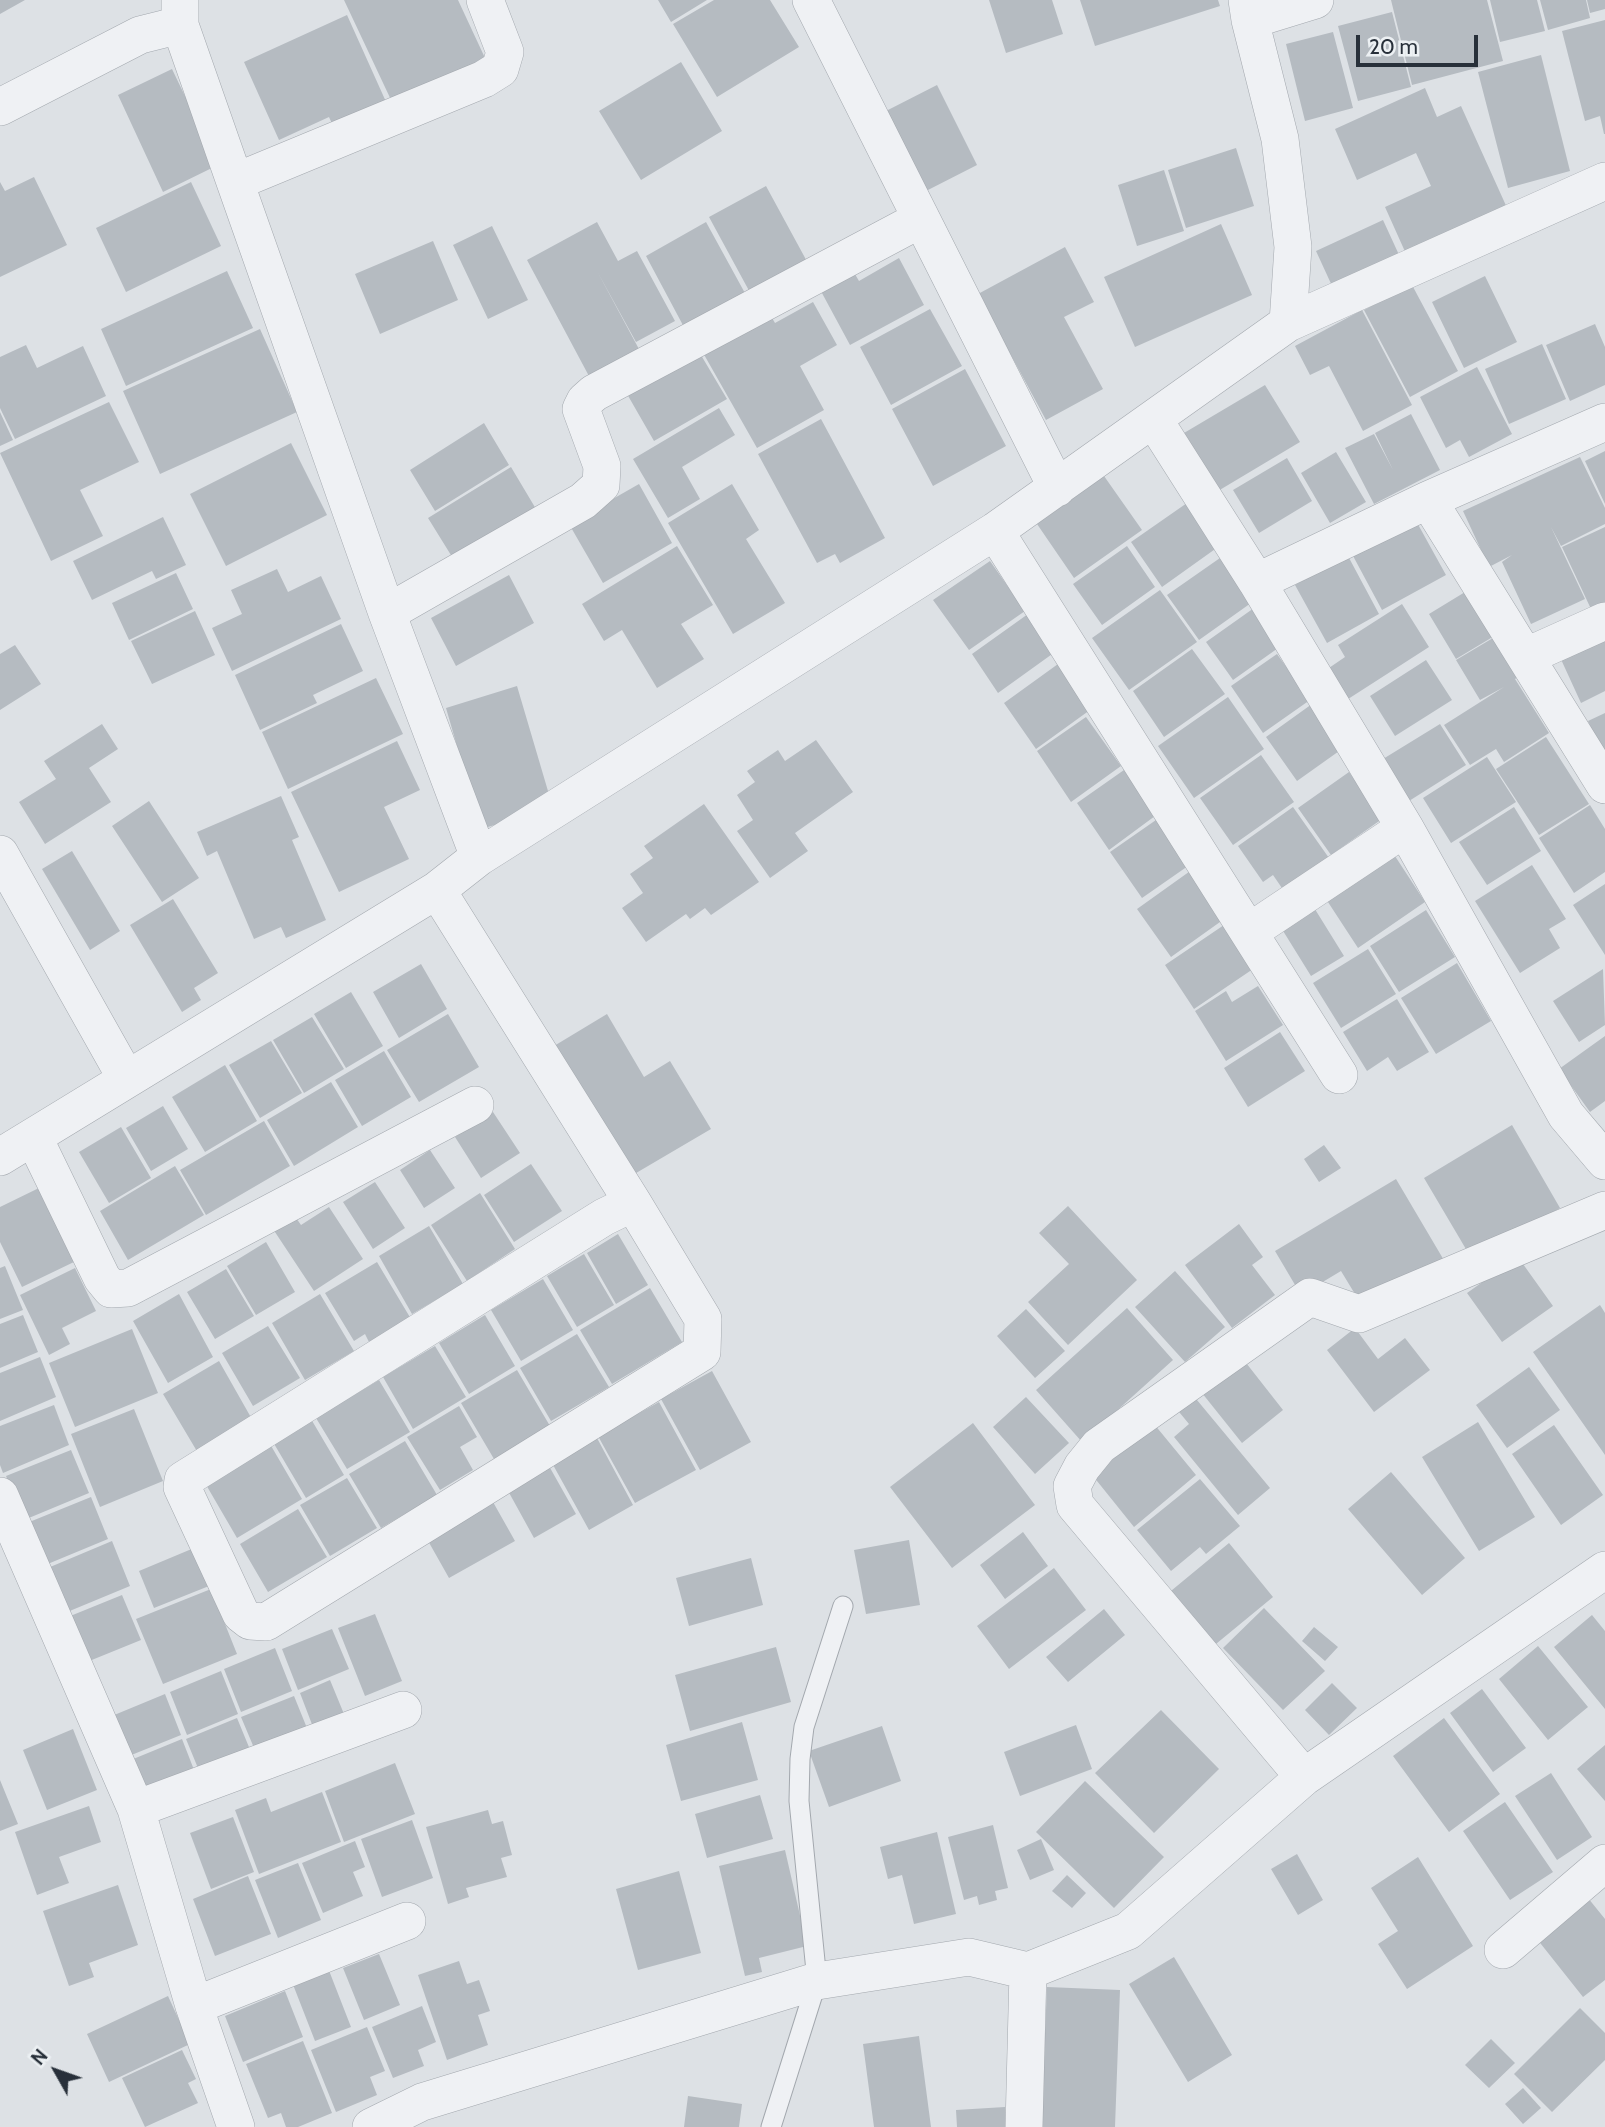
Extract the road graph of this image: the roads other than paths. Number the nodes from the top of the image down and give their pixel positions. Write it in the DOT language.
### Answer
graph roads {
  1 [pos="485,0"];
  2 [pos="811,0"];
  3 [pos="1315,0"];
  4 [pos="1248,10"];
  5 [pos="180,12"];
  6 [pos="0,107"];
  7 [pos="1605,181"];
  8 [pos="235,183"];
  9 [pos="921,219"];
  10 [pos="1288,323"];
  11 [pos="1154,420"];
  12 [pos="1605,422"];
  13 [pos="1057,488"];
  14 [pos="1428,500"];
  15 [pos="995,531"];
  16 [pos="1257,582"];
  17 [pos="387,613"];
  18 [pos="1605,621"];
  19 [pos="1527,656"];
  20 [pos="1605,785"];
  21 [pos="1405,828"];
  22 [pos="0,854"];
  23 [pos="479,857"];
  24 [pos="437,890"];
  25 [pos="1250,932"];
  26 [pos="1339,1075"];
  27 [pos="126,1078"];
  28 [pos="475,1105"];
  29 [pos="34,1138"];
  30 [pos="0,1157"];
  31 [pos="1605,1161"];
  32 [pos="633,1203"];
  33 [pos="1605,1210"];
  34 [pos="0,1496"];
  35 [pos="1601,1580"];
  36 [pos="843,1606"];
  37 [pos="403,1710"];
  38 [pos="1304,1777"];
  39 [pos="136,1809"];
  40 [pos="1605,1863"];
  41 [pos="407,1921"];
  42 [pos="1503,1950"];
  43 [pos="1028,1971"];
  44 [pos="817,1981"];
  45 [pos="194,2006"];
  46 [pos="236,2127"];
  47 [pos="371,2127"];
  48 [pos="771,2127"];
  49 [pos="1024,2127"];
  1 -- 8 [label="street"];
  2 -- 9 [label="street"];
  3 -- 4 [label="street"];
  4 -- 10 [label="street"];
  5 -- 6 [label="street"];
  5 -- 8 [label="street"];
  7 -- 10 [label="street"];
  8 -- 17 [label="street"];
  9 -- 13 [label="street"];
  9 -- 17 [label="street"];
  10 -- 11 [label="street"];
  11 -- 13 [label="street"];
  11 -- 16 [label="street"];
  12 -- 14 [label="street"];
  13 -- 15 [label="street"];
  14 -- 16 [label="street"];
  14 -- 19 [label="street"];
  15 -- 23 [label="street"];
  15 -- 25 [label="street"];
  16 -- 21 [label="street"];
  17 -- 23 [label="street"];
  18 -- 19 [label="street"];
  19 -- 20 [label="street"];
  21 -- 25 [label="street"];
  21 -- 31 [label="street"];
  22 -- 27 [label="street"];
  23 -- 24 [label="street"];
  24 -- 27 [label="street"];
  24 -- 32 [label="street"];
  25 -- 26 [label="street"];
  27 -- 29 [label="street"];
  28 -- 29 [label="street"];
  29 -- 30 [label="street"];
  32 -- 32 [label="street"];
  33 -- 38 [label="street"];
  34 -- 39 [label="street"];
  35 -- 38 [label="street"];
  36 -- 44 [label="lane"];
  37 -- 39 [label="street"];
  38 -- 43 [label="street"];
  39 -- 45 [label="street"];
  40 -- 42 [label="street"];
  41 -- 45 [label="street"];
  43 -- 44 [label="street"];
  43 -- 49 [label="street"];
  44 -- 47 [label="street"];
  44 -- 48 [label="lane"];
  45 -- 46 [label="street"];
}
